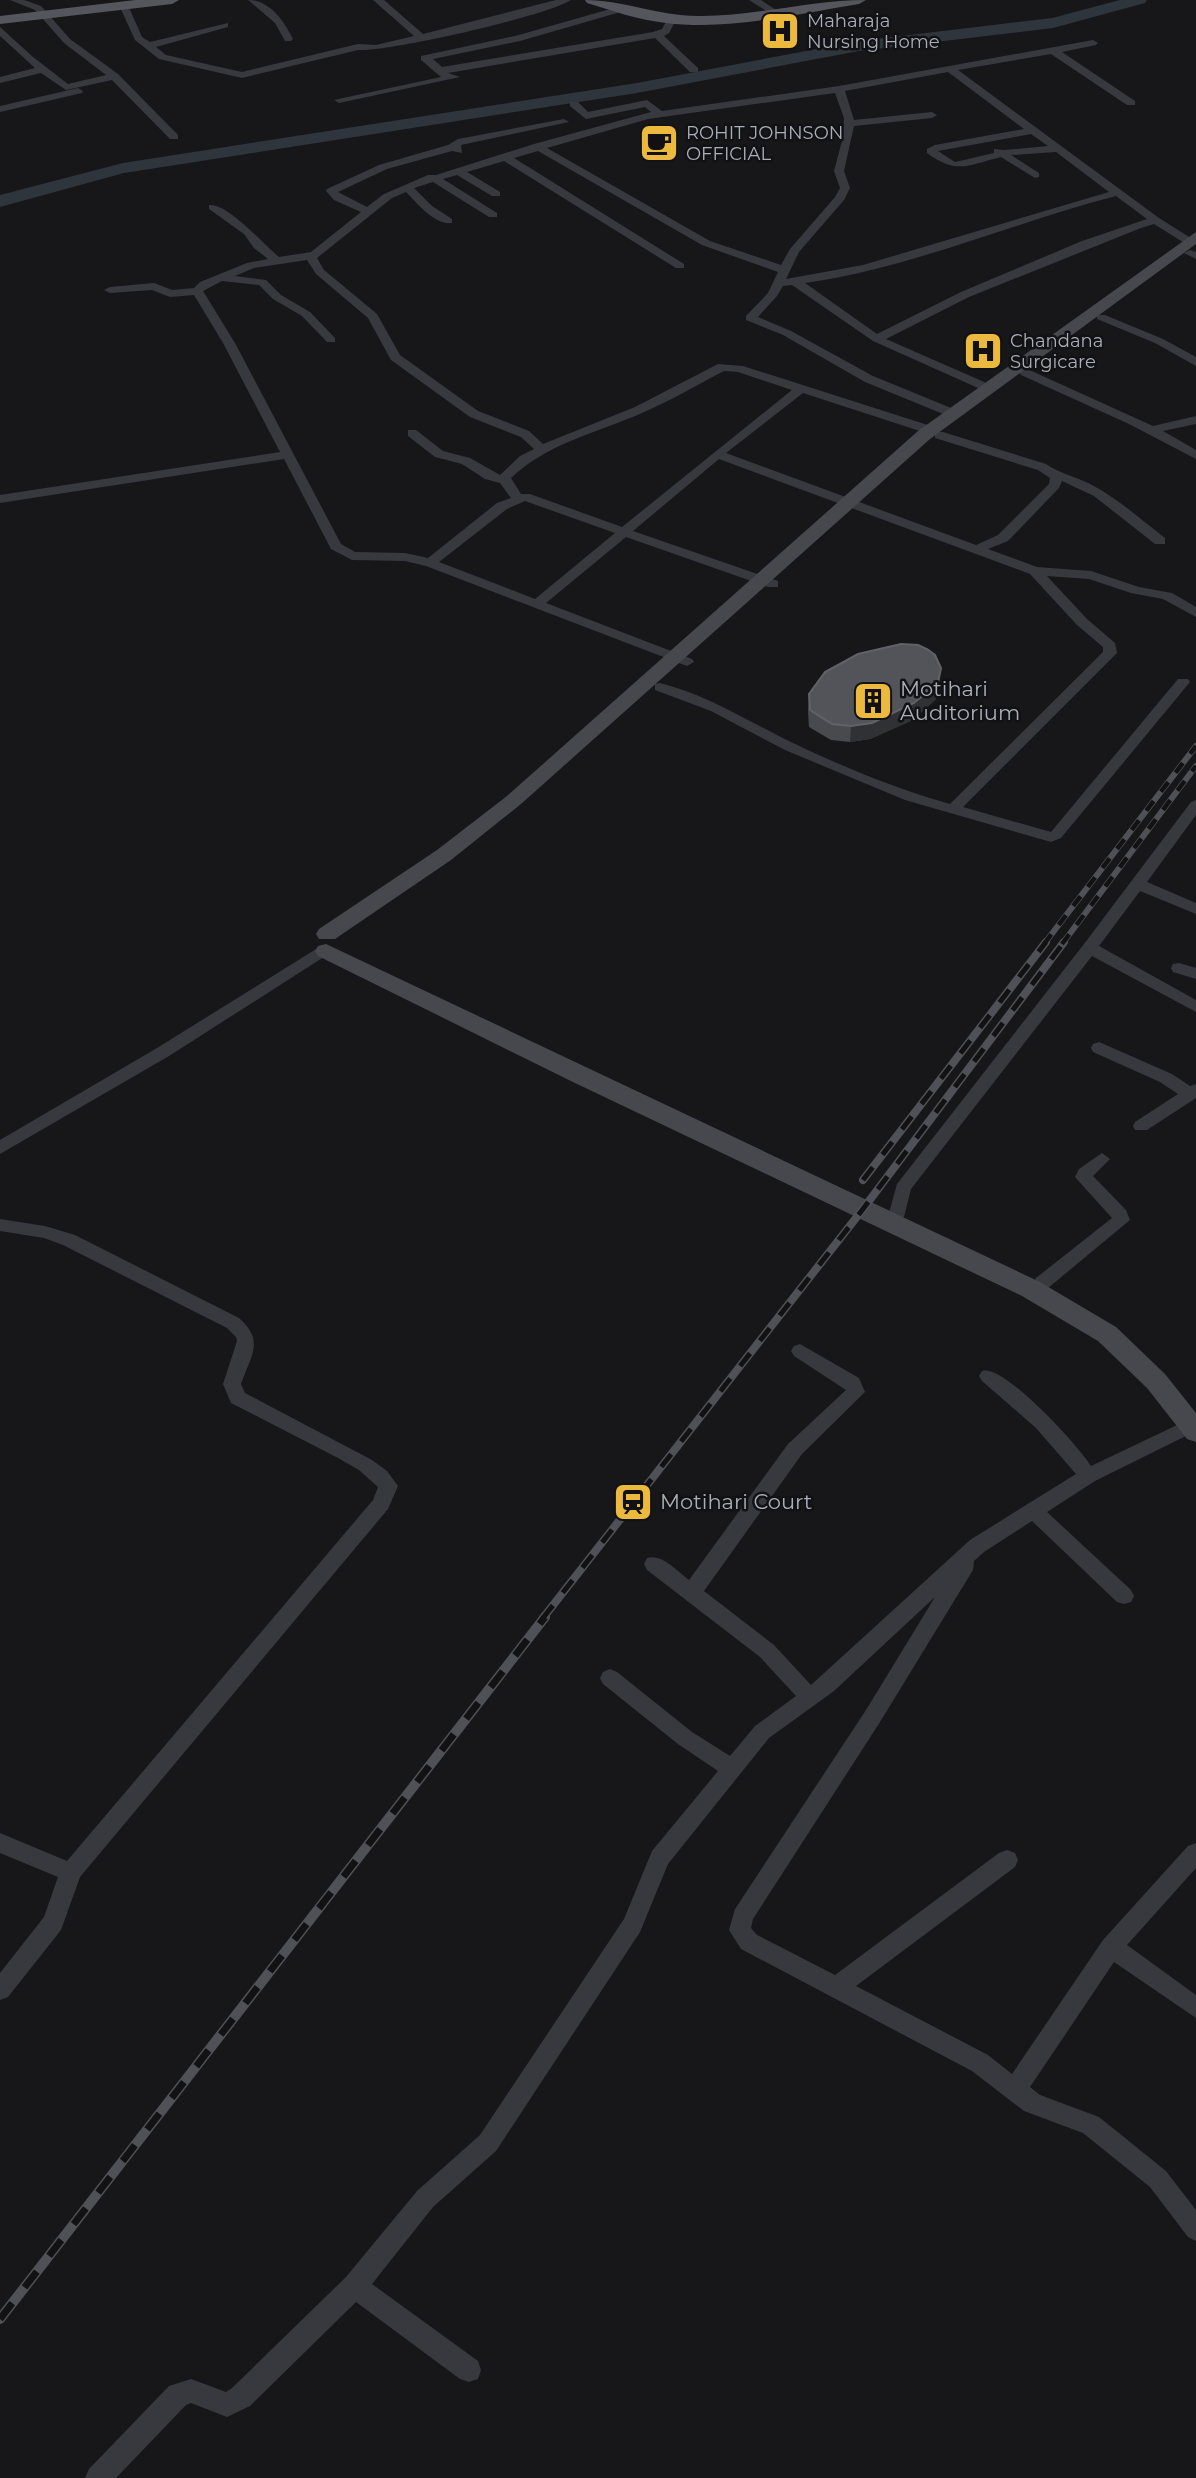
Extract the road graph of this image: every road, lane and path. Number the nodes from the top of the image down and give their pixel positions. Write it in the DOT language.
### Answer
graph roads {
  1 [pos="15,0"];
  2 [pos="172,0"];
  3 [pos="253,0"];
  4 [pos="378,0"];
  5 [pos="566,0"];
  6 [pos="592,0"];
  7 [pos="754,0"];
  8 [pos="859,0"];
  9 [pos="144,1"];
  10 [pos="124,5"];
  11 [pos="621,9"];
  12 [pos="774,12"];
  13 [pos="43,14"];
  14 [pos="0,20"];
  15 [pos="671,20"];
  16 [pos="225,25"];
  17 [pos="0,30"];
  18 [pos="657,34"];
  19 [pos="422,38"];
  20 [pos="288,39"];
  21 [pos="498,43"];
  22 [pos="1093,43"];
  23 [pos="147,46"];
  24 [pos="1051,49"];
  25 [pos="517,61"];
  26 [pos="45,69"];
  27 [pos="694,70"];
  28 [pos="951,70"];
  29 [pos="439,71"];
  30 [pos="114,76"];
  31 [pos="449,78"];
  32 [pos="0,80"];
  33 [pos="81,84"];
  34 [pos="839,89"];
  35 [pos="339,100"];
  36 [pos="1131,103"];
  37 [pos="574,104"];
  38 [pos="0,109"];
  39 [pos="660,115"];
  40 [pos="932,115"];
  41 [pos="564,122"];
  42 [pos="849,124"];
  43 [pos="1034,130"];
  44 [pos="174,137"];
  45 [pos="981,139"];
  46 [pos="538,146"];
  47 [pos="454,147"];
  48 [pos="1058,149"];
  49 [pos="1002,154"];
  50 [pos="504,156"];
  51 [pos="474,165"];
  52 [pos="456,170"];
  53 [pos="1035,175"];
  54 [pos="432,177"];
  55 [pos="407,187"];
  56 [pos="1117,193"];
  57 [pos="496,194"];
  58 [pos="213,207"];
  59 [pos="369,212"];
  60 [pos="493,215"];
  61 [pos="1155,220"];
  62 [pos="448,221"];
  63 [pos="1194,247"];
  64 [pos="310,256"];
  65 [pos="275,259"];
  66 [pos="680,266"];
  67 [pos="784,270"];
  68 [pos="218,278"];
  69 [pos="796,282"];
  70 [pos="779,283"];
  71 [pos="110,290"];
  72 [pos="197,291"];
  73 [pos="1101,317"];
  74 [pos="877,339"];
  75 [pos="331,340"];
  76 [pos="1196,362"];
  77 [pos="1025,372"];
  78 [pos="987,388"];
  79 [pos="802,389"];
  80 [pos="953,413"];
  81 [pos="1196,421"];
  82 [pos="1154,429"];
  83 [pos="412,433"];
  84 [pos="935,433"];
  85 [pos="541,449"];
  86 [pos="289,454"];
  87 [pos="717,454"];
  88 [pos="1196,455"];
  89 [pos="1056,475"];
  90 [pos="505,481"];
  91 [pos="517,498"];
  92 [pos="0,499"];
  93 [pos="855,503"];
  94 [pos="626,530"];
  95 [pos="1160,541"];
  96 [pos="974,550"];
  97 [pos="430,563"];
  98 [pos="1035,571"];
  99 [pos="766,582"];
  100 [pos="537,604"];
  101 [pos="1196,613"];
  102 [pos="681,660"];
  103 [pos="1183,682"];
  104 [pos="660,687"];
  105 [pos="1196,805"];
  106 [pos="952,810"];
  107 [pos="1136,883"];
  108 [pos="1196,909"];
  109 [pos="327,945"];
  110 [pos="1090,948"];
  111 [pos="1179,968"];
  112 [pos="1196,974"];
  113 [pos="1196,1007"];
  114 [pos="1099,1048"];
  115 [pos="1193,1092"];
  116 [pos="1141,1126"];
  117 [pos="0,1139"];
  118 [pos="0,1149"];
  119 [pos="1102,1159"];
  120 [pos="898,1213"];
  121 [pos="0,1225"];
  122 [pos="1042,1283"];
  123 [pos="800,1351"];
  124 [pos="988,1376"];
  125 [pos="1194,1421"];
  126 [pos="1088,1476"];
  127 [pos="1032,1510"];
  128 [pos="977,1546"];
  129 [pos="654,1564"];
  130 [pos="691,1593"];
  131 [pos="1124,1596"];
  132 [pos="610,1678"];
  133 [pos="809,1697"];
  134 [pos="732,1768"];
  135 [pos="0,1843"];
  136 [pos="1007,1860"];
  137 [pos="1194,1860"];
  138 [pos="71,1872"];
  139 [pos="1111,1947"];
  140 [pos="836,1987"];
  141 [pos="0,1990"];
  142 [pos="1196,2008"];
  143 [pos="1014,2091"];
  144 [pos="1196,2229"];
  145 [pos="355,2286"];
  146 [pos="469,2370"];
  147 [pos="98,2478"];
  1 -- 13 [label="street"];
  2 -- 9 [label="main road"];
  3 -- 20 [label="street"];
  4 -- 19 [label="street"];
  5 -- 19 [label="street"];
  6 -- 11 [label="main road"];
  7 -- 12 [label="street"];
  8 -- 12 [label="main road"];
  9 -- 10 [label="main road"];
  10 -- 13 [label="main road"];
  10 -- 23 [label="street"];
  11 -- 15 [label="main road"];
  11 -- 21 [label="street"];
  12 -- 15 [label="main road"];
  13 -- 14 [label="main road"];
  13 -- 30 [label="street"];
  15 -- 18 [label="street"];
  16 -- 23 [label="street"];
  17 -- 26 [label="street"];
  18 -- 25 [label="street"];
  18 -- 27 [label="street"];
  19 -- 23 [label="street"];
  21 -- 25 [label="street"];
  21 -- 29 [label="street"];
  22 -- 24 [label="street"];
  24 -- 28 [label="street"];
  24 -- 36 [label="street"];
  25 -- 29 [label="street"];
  25 -- 31 [label="street"];
  26 -- 32 [label="street"];
  26 -- 33 [label="street"];
  28 -- 34 [label="street"];
  28 -- 43 [label="street"];
  29 -- 31 [label="street"];
  30 -- 33 [label="street"];
  30 -- 44 [label="street"];
  31 -- 35 [label="street"];
  33 -- 38 [label="street"];
  34 -- 39 [label="street"];
  34 -- 42 [label="street"];
  37 -- 39 [label="street"];
  39 -- 46 [label="street"];
  40 -- 42 [label="street"];
  41 -- 47 [label="street"];
  42 -- 67 [label="street"];
  43 -- 45 [label="street"];
  43 -- 48 [label="street"];
  45 -- 49 [label="street"];
  45 -- 49 [label="street"];
  46 -- 50 [label="street"];
  46 -- 67 [label="street"];
  47 -- 51 [label="street"];
  47 -- 59 [label="street"];
  48 -- 49 [label="street"];
  48 -- 56 [label="street"];
  49 -- 53 [label="street"];
  50 -- 51 [label="street"];
  50 -- 66 [label="street"];
  51 -- 52 [label="street"];
  52 -- 54 [label="street"];
  52 -- 57 [label="street"];
  54 -- 55 [label="street"];
  54 -- 60 [label="street"];
  55 -- 59 [label="street"];
  55 -- 62 [label="street"];
  56 -- 61 [label="street"];
  56 -- 69 [label="street"];
  58 -- 65 [label="street"];
  59 -- 64 [label="street"];
  61 -- 63 [label="street"];
  61 -- 74 [label="street"];
  63 -- 73 [label="main road"];
  63 -- 78 [label="main road"];
  64 -- 65 [label="street"];
  64 -- 85 [label="street"];
  65 -- 68 [label="street"];
  67 -- 70 [label="street"];
  68 -- 72 [label="street"];
  68 -- 75 [label="street"];
  69 -- 70 [label="street"];
  69 -- 74 [label="street"];
  70 -- 80 [label="street"];
  71 -- 72 [label="street"];
  72 -- 86 [label="street"];
  73 -- 76 [label="street"];
  73 -- 77 [label="main road"];
  74 -- 78 [label="street"];
  77 -- 82 [label="street"];
  77 -- 84 [label="main road"];
  78 -- 80 [label="main road"];
  79 -- 84 [label="street"];
  79 -- 85 [label="street"];
  79 -- 87 [label="street"];
  80 -- 84 [label="main road"];
  81 -- 82 [label="street"];
  82 -- 88 [label="street"];
  83 -- 90 [label="street"];
  84 -- 89 [label="street"];
  84 -- 93 [label="main road"];
  85 -- 90 [label="street"];
  86 -- 92 [label="street"];
  86 -- 97 [label="street"];
  87 -- 93 [label="street"];
  87 -- 94 [label="street"];
  89 -- 95 [label="street"];
  89 -- 96 [label="street"];
  90 -- 91 [label="street"];
  91 -- 94 [label="street"];
  91 -- 97 [label="street"];
  93 -- 96 [label="street"];
  93 -- 99 [label="main road"];
  94 -- 99 [label="street"];
  94 -- 100 [label="street"];
  96 -- 98 [label="street"];
  97 -- 100 [label="street"];
  98 -- 101 [label="street"];
  98 -- 106 [label="street"];
  99 -- 102 [label="main road"];
  100 -- 102 [label="street"];
  102 -- 104 [label="main road"];
  102 -- 109 [label="main road"];
  103 -- 106 [label="street"];
  104 -- 106 [label="street"];
  104 -- 109 [label="main road"];
  105 -- 107 [label="street"];
  107 -- 108 [label="street"];
  107 -- 110 [label="street"];
  109 -- 117 [label="street"];
  109 -- 118 [label="street"];
  109 -- 120 [label="main road"];
  109 -- 125 [label="main road"];
  110 -- 113 [label="street"];
  110 -- 120 [label="street"];
  111 -- 112 [label="street"];
  114 -- 115 [label="street"];
  115 -- 116 [label="street"];
  119 -- 122 [label="street"];
  120 -- 122 [label="main road"];
  121 -- 138 [label="street"];
  122 -- 125 [label="main road"];
  123 -- 130 [label="street"];
  124 -- 126 [label="street"];
  125 -- 126 [label="street"];
  126 -- 127 [label="street"];
  127 -- 128 [label="street"];
  127 -- 131 [label="street"];
  128 -- 133 [label="street"];
  128 -- 140 [label="street"];
  129 -- 130 [label="street"];
  130 -- 133 [label="street"];
  132 -- 134 [label="street"];
  133 -- 134 [label="street"];
  134 -- 145 [label="street"];
  135 -- 138 [label="street"];
  136 -- 140 [label="street"];
  137 -- 139 [label="street"];
  138 -- 141 [label="street"];
  139 -- 142 [label="street"];
  139 -- 143 [label="street"];
  140 -- 143 [label="street"];
  143 -- 144 [label="street"];
  145 -- 146 [label="street"];
  145 -- 147 [label="street"];
}
